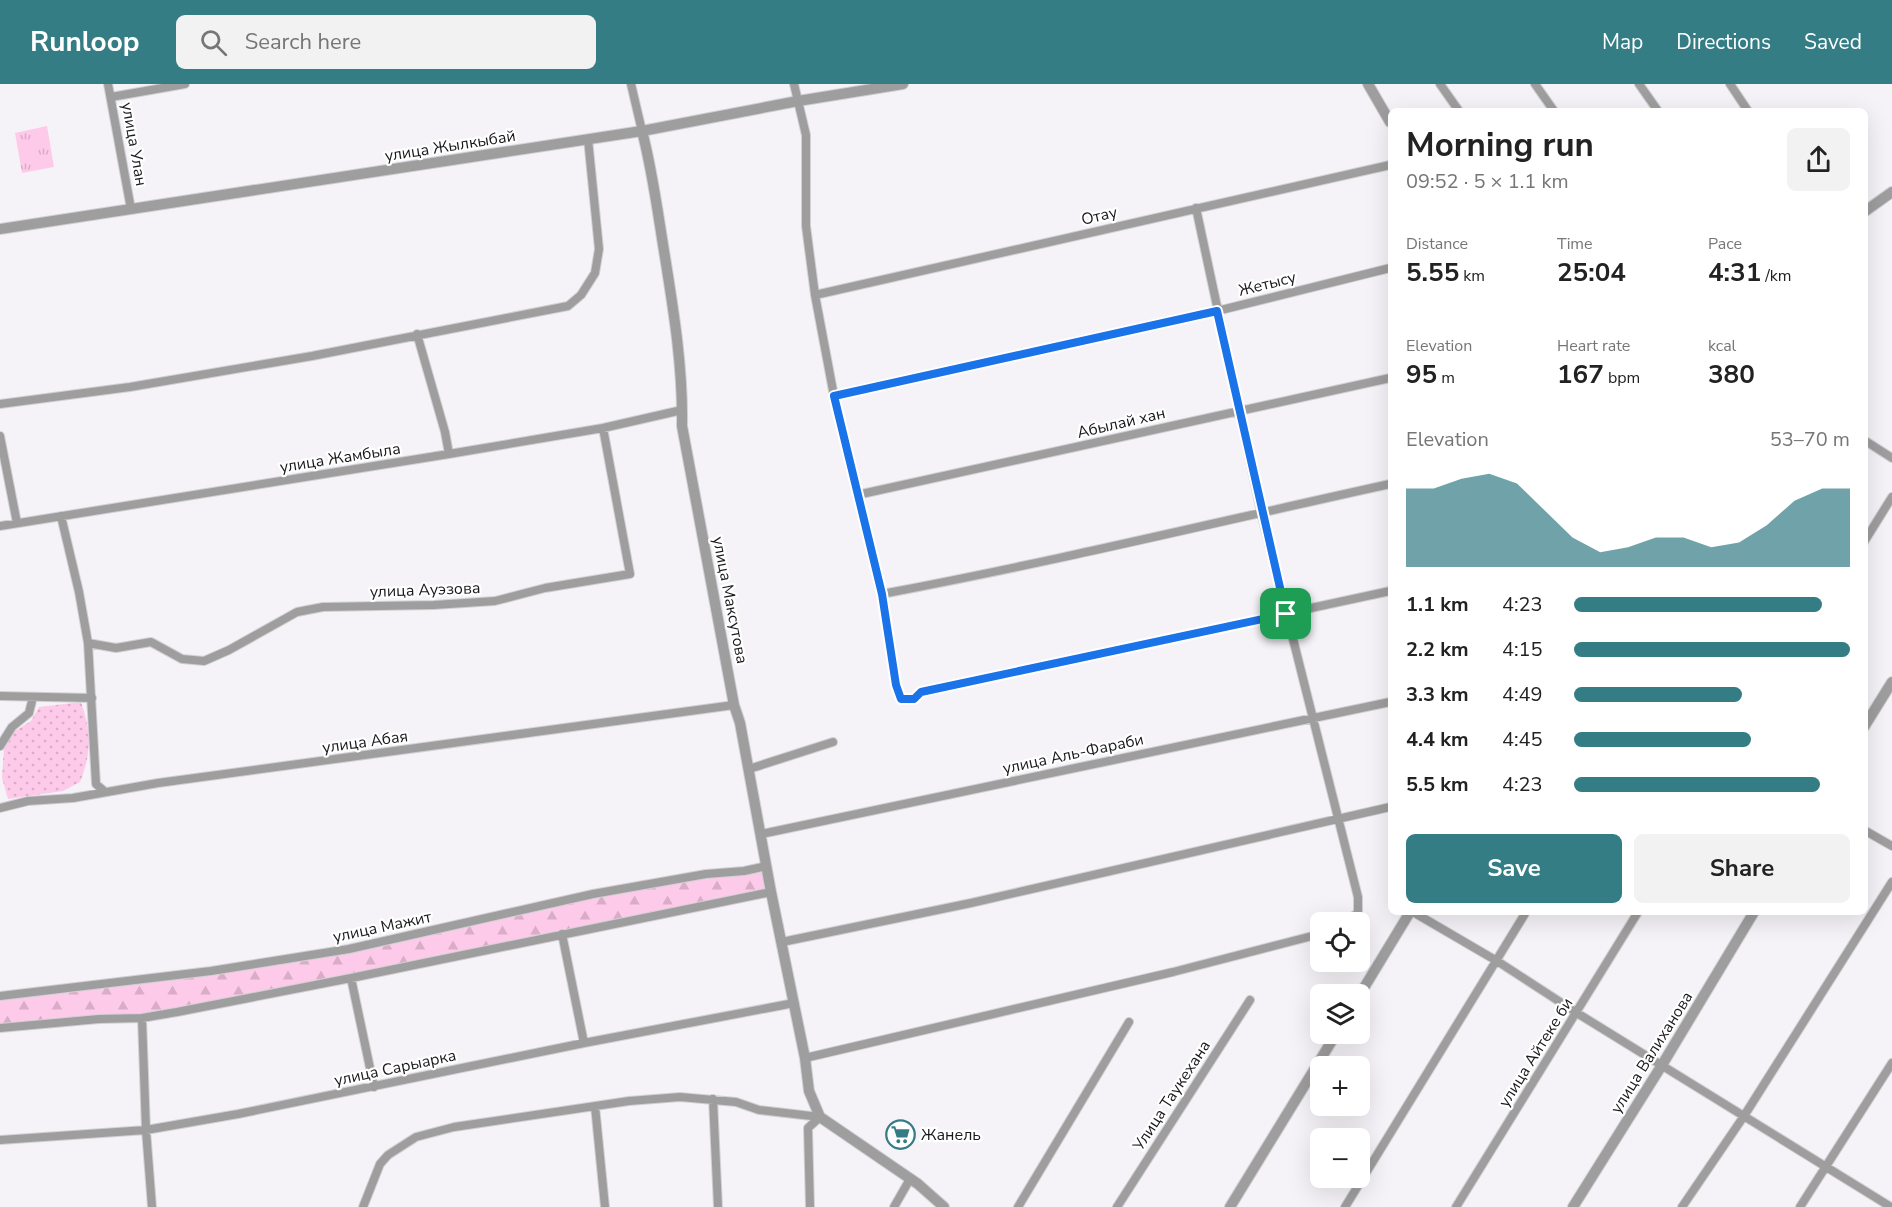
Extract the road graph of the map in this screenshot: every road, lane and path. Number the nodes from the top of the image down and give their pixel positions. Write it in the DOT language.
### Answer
graph roads {
  1 [pos="108,84"];
  2 [pos="185,84"];
  3 [pos="631,84"];
  4 [pos="794,84"];
  5 [pos="903,84"];
  6 [pos="1368,84"];
  7 [pos="1440,84"];
  8 [pos="1535,84"];
  9 [pos="1639,84"];
  10 [pos="1730,84"];
  11 [pos="111,97"];
  12 [pos="798,101"];
  13 [pos="1457,108"];
  14 [pos="1552,108"];
  15 [pos="1656,108"];
  16 [pos="1746,108"];
  17 [pos="1388,119"];
  18 [pos="642,131"];
  19 [pos="588,139"];
  20 [pos="1388,165"];
  21 [pos="1892,192"];
  22 [pos="1196,208"];
  23 [pos="1868,209"];
  24 [pos="131,210"];
  25 [pos="0,229"];
  26 [pos="1388,268"];
  27 [pos="815,295"];
  28 [pos="1217,311"];
  29 [pos="417,334"];
  30 [pos="1388,378"];
  31 [pos="834,396"];
  32 [pos="0,404"];
  33 [pos="682,410"];
  34 [pos="1240,411"];
  35 [pos="603,428"];
  36 [pos="0,436"];
  37 [pos="1868,443"];
  38 [pos="449,454"];
  39 [pos="1892,458"];
  40 [pos="1388,484"];
  41 [pos="858,495"];
  42 [pos="1892,497"];
  43 [pos="1262,512"];
  44 [pos="61,516"];
  45 [pos="17,523"];
  46 [pos="0,526"];
  47 [pos="1868,536"];
  48 [pos="1388,591"];
  49 [pos="882,594"];
  50 [pos="1286,614"];
  51 [pos="88,643"];
  52 [pos="1892,682"];
  53 [pos="0,696"];
  54 [pos="33,697"];
  55 [pos="92,698"];
  56 [pos="1388,702"];
  57 [pos="734,705"];
  58 [pos="1312,718"];
  59 [pos="1868,721"];
  60 [pos="833,742"];
  61 [pos="0,746"];
  62 [pos="749,769"];
  63 [pos="104,791"];
  64 [pos="1388,807"];
  65 [pos="0,808"];
  66 [pos="1338,819"];
  67 [pos="1868,832"];
  68 [pos="761,834"];
  69 [pos="1892,846"];
  70 [pos="767,866"];
  71 [pos="1892,882"];
  72 [pos="771,892"];
  73 [pos="1358,912"];
  74 [pos="1409,915"];
  75 [pos="1416,915"];
  76 [pos="1524,915"];
  77 [pos="1636,915"];
  78 [pos="1752,915"];
  79 [pos="562,934"];
  80 [pos="1310,937"];
  81 [pos="782,942"];
  82 [pos="1497,961"];
  83 [pos="351,978"];
  84 [pos="1366,984"];
  85 [pos="0,996"];
  86 [pos="1250,1000"];
  87 [pos="794,1003"];
  88 [pos="1577,1013"];
  89 [pos="142,1018"];
  90 [pos="1129,1022"];
  91 [pos="0,1028"];
  92 [pos="584,1043"];
  93 [pos="1330,1044"];
  94 [pos="805,1058"];
  95 [pos="1892,1063"];
  96 [pos="1662,1065"];
  97 [pos="374,1087"];
  98 [pos="713,1100"];
  99 [pos="595,1106"];
  100 [pos="1744,1116"];
  101 [pos="820,1117"];
  102 [pos="146,1130"];
  103 [pos="0,1140"];
  104 [pos="1827,1166"];
  105 [pos="910,1179"];
  106 [pos="152,1207"];
  107 [pos="363,1207"];
  108 [pos="605,1207"];
  109 [pos="718,1207"];
  110 [pos="810,1207"];
  111 [pos="894,1207"];
  112 [pos="944,1207"];
  113 [pos="1018,1207"];
  114 [pos="1117,1207"];
  115 [pos="1230,1207"];
  116 [pos="1345,1207"];
  117 [pos="1456,1207"];
  118 [pos="1573,1207"];
  119 [pos="1682,1207"];
  120 [pos="1800,1207"];
  121 [pos="1891,1207"];
  1 -- 11 [label="street, улица Улан"];
  2 -- 11 [label="street"];
  3 -- 18 [label="street, улица Максутова"];
  4 -- 12 [label="street"];
  5 -- 12 [label="street, улица Жылкыбай"];
  6 -- 17 [label="street"];
  7 -- 13 [label="street"];
  8 -- 14 [label="street"];
  9 -- 15 [label="street"];
  10 -- 16 [label="street"];
  11 -- 24 [label="street, улица Улан"];
  12 -- 18 [label="street, улица Жылкыбай"];
  12 -- 27 [label="street"];
  18 -- 19 [label="street, улица Жылкыбай"];
  18 -- 33 [label="street, улица Максутова"];
  19 -- 24 [label="street, улица Жылкыбай"];
  19 -- 29 [label="street"];
  20 -- 22 [label="street, Отау"];
  21 -- 23 [label="street"];
  22 -- 27 [label="street, Отау"];
  22 -- 28 [label="street"];
  24 -- 25 [label="street, улица Жылкыбай"];
  26 -- 28 [label="street, Жетысу"];
  27 -- 31 [label="street"];
  28 -- 31 [label="street, Жетысу"];
  28 -- 34 [label="street"];
  29 -- 32 [label="street"];
  29 -- 38 [label="street"];
  30 -- 34 [label="street, Абылай хан"];
  31 -- 41 [label="street"];
  33 -- 35 [label="street, улица Жамбыла"];
  33 -- 57 [label="street, улица Максутова"];
  34 -- 41 [label="street, Абылай хан"];
  34 -- 43 [label="street"];
  35 -- 38 [label="street, улица Жамбыла"];
  35 -- 51 [label="street, улица Ауэзова"];
  36 -- 45 [label="street"];
  37 -- 39 [label="street"];
  38 -- 44 [label="street, улица Жамбыла"];
  40 -- 43 [label="street"];
  41 -- 49 [label="street"];
  42 -- 47 [label="street"];
  43 -- 49 [label="street"];
  43 -- 50 [label="street"];
  44 -- 45 [label="street, улица Жамбыла"];
  44 -- 51 [label="street"];
  45 -- 46 [label="street, улица Жамбыла"];
  48 -- 50 [label="street"];
  49 -- 50 [label="street"];
  50 -- 58 [label="street"];
  51 -- 55 [label="street"];
  52 -- 59 [label="street"];
  53 -- 54 [label="street"];
  54 -- 55 [label="street"];
  54 -- 61 [label="street"];
  55 -- 63 [label="street"];
  56 -- 58 [label="street, улица Аль-Фараби"];
  57 -- 62 [label="street, улица Максутова"];
  57 -- 63 [label="street, улица Абая"];
  58 -- 66 [label="street"];
  58 -- 68 [label="street, улица Аль-Фараби"];
  60 -- 62 [label="street"];
  62 -- 68 [label="street, улица Максутова"];
  63 -- 65 [label="street, улица Абая"];
  64 -- 66 [label="street"];
  66 -- 73 [label="street"];
  66 -- 81 [label="street"];
  67 -- 69 [label="street"];
  68 -- 70 [label="street, улица Максутова"];
  70 -- 72 [label="street, улица Максутова"];
  70 -- 85 [label="street, улица Мажит"];
  71 -- 100 [label="street"];
  72 -- 79 [label="street"];
  72 -- 81 [label="street, улица Максутова"];
  74 -- 84 [label="street"];
  75 -- 82 [label="street"];
  76 -- 82 [label="street"];
  77 -- 88 [label="street, улица Айтеке би"];
  78 -- 96 [label="street, улица Валиханова"];
  79 -- 83 [label="street"];
  79 -- 92 [label="street"];
  80 -- 94 [label="street"];
  81 -- 87 [label="street, улица Максутова"];
  82 -- 88 [label="street"];
  82 -- 116 [label="street"];
  83 -- 89 [label="street"];
  83 -- 97 [label="street"];
  86 -- 114 [label="street, Улица Таукехана"];
  87 -- 92 [label="street, улица Сарыарка"];
  87 -- 94 [label="street, улица Максутова"];
  88 -- 96 [label="street"];
  88 -- 117 [label="street, улица Айтеке би"];
  89 -- 91 [label="street"];
  89 -- 102 [label="street"];
  90 -- 113 [label="street"];
  92 -- 97 [label="street, улица Сарыарка"];
  93 -- 115 [label="street"];
  94 -- 101 [label="street, улица Максутова"];
  95 -- 104 [label="street"];
  96 -- 100 [label="street"];
  96 -- 118 [label="street, улица Валиханова"];
  97 -- 102 [label="street, улица Сарыарка"];
  98 -- 99 [label="street"];
  98 -- 101 [label="street"];
  98 -- 109 [label="street"];
  99 -- 107 [label="street"];
  99 -- 108 [label="street"];
  100 -- 104 [label="street"];
  100 -- 119 [label="street"];
  101 -- 105 [label="street"];
  101 -- 110 [label="street"];
  102 -- 103 [label="street, улица Сарыарка"];
  102 -- 106 [label="street"];
  104 -- 120 [label="street"];
  104 -- 121 [label="street"];
  105 -- 111 [label="street"];
  105 -- 112 [label="street"];
}
